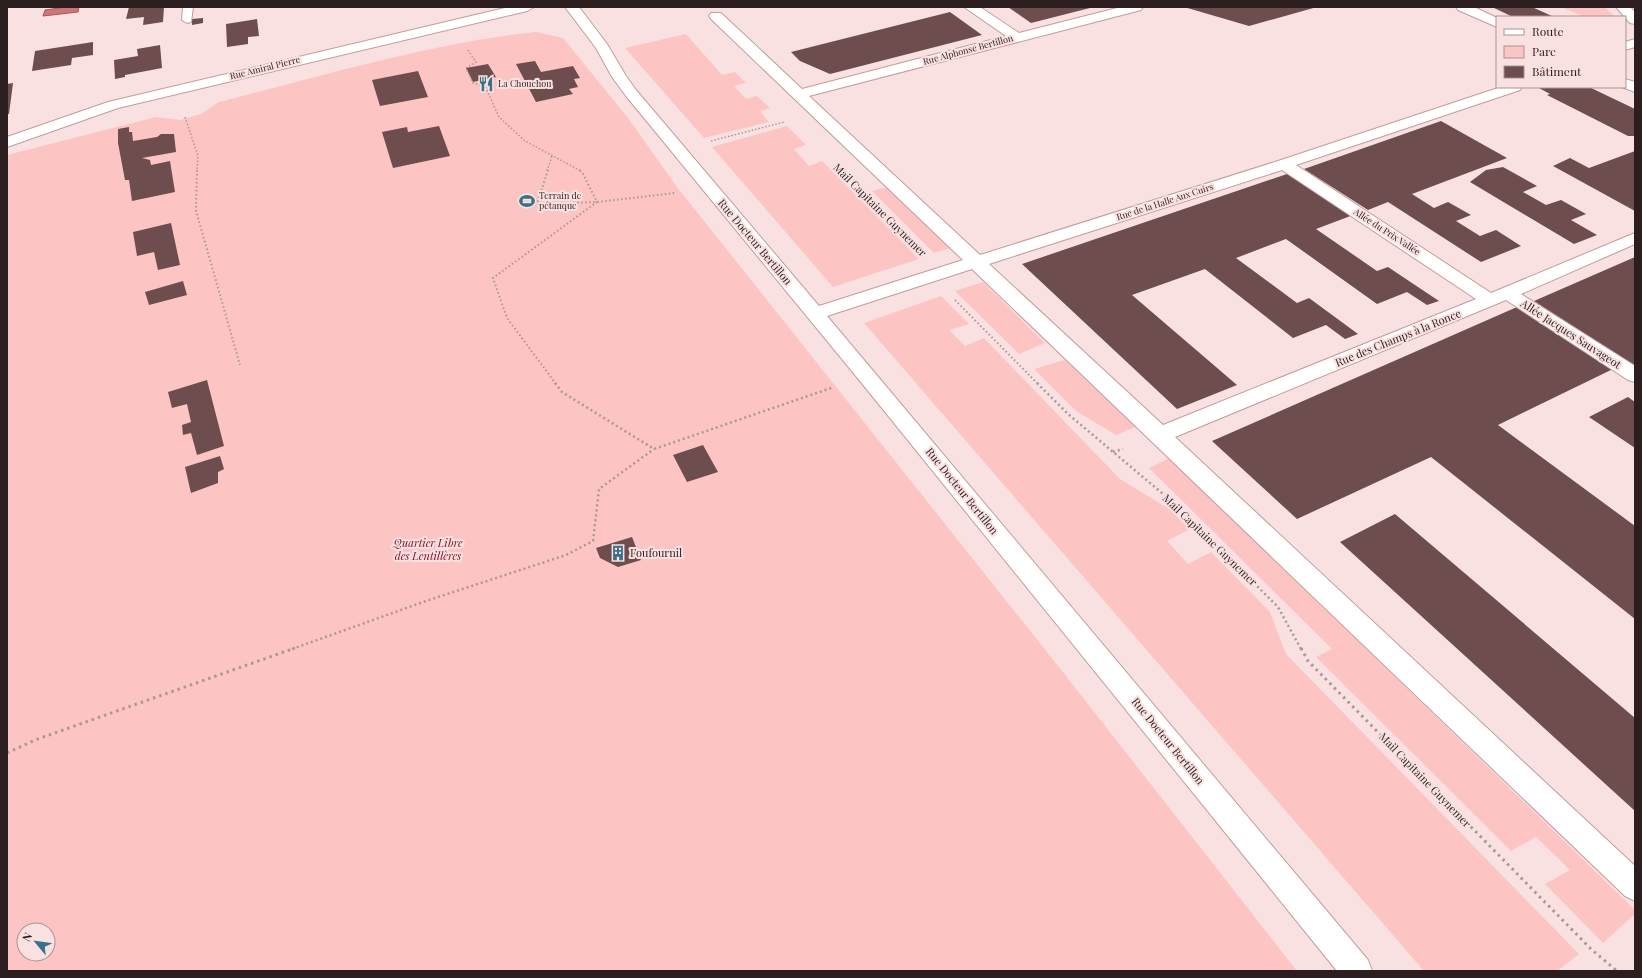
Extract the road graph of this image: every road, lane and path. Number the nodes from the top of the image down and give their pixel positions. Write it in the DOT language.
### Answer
graph roads {
  1 [pos="188,7"];
  2 [pos="527,7"];
  3 [pos="572,7"];
  4 [pos="971,7"];
  5 [pos="1136,7"];
  6 [pos="1464,7"];
  7 [pos="1623,7"];
  8 [pos="716,16"];
  9 [pos="187,20"];
  10 [pos="1635,20"];
  11 [pos="1496,23"];
  12 [pos="1016,37"];
  13 [pos="468,49"];
  14 [pos="1626,84"];
  15 [pos="1512,88"];
  16 [pos="1635,88"];
  17 [pos="176,90"];
  18 [pos="800,94"];
  19 [pos="820,113"];
  20 [pos="7,142"];
  21 [pos="678,150"];
  22 [pos="552,156"];
  23 [pos="1284,164"];
  24 [pos="681,192"];
  25 [pos="597,202"];
  26 [pos="1635,238"];
  27 [pos="976,262"];
  28 [pos="938,274"];
  29 [pos="1507,293"];
  30 [pos="1490,300"];
  31 [pos="815,314"];
  32 [pos="240,365"];
  33 [pos="1635,375"];
  34 [pos="867,376"];
  35 [pos="1160,435"];
  36 [pos="654,449"];
  37 [pos="7,753"];
  38 [pos="1635,886"];
  39 [pos="1357,971"];
  40 [pos="1617,971"];
  1 -- 9 [label="lane"];
  2 -- 17 [label="street, Rue Amiral Pierre"];
  3 -- 21 [label="street, Rue Docteur Bertillon"];
  4 -- 12 [label="street"];
  5 -- 12 [label="street, Rue Alphonse Bertillon"];
  6 -- 11 [label="street"];
  7 -- 10 [label="street"];
  8 -- 18 [label="street"];
  12 -- 18 [label="street, Rue Alphonse Bertillon"];
  13 -- 22 [label="path"];
  14 -- 16 [label="street"];
  15 -- 23 [label="street, Rue de la Halle Aux Cuirs"];
  17 -- 20 [label="street, Rue Amiral Pierre"];
  17 -- 32 [label="path"];
  18 -- 19 [label="street"];
  19 -- 21 [label="path"];
  19 -- 27 [label="street"];
  21 -- 31 [label="street, Rue Docteur Bertillon"];
  22 -- 25 [label="path"];
  22 -- 25 [label="path"];
  23 -- 27 [label="street, Rue de la Halle Aux Cuirs"];
  23 -- 30 [label="street, Allée du Prix Vallée"];
  24 -- 25 [label="path"];
  25 -- 36 [label="path"];
  26 -- 29 [label="street, Rue des Champs à la Ronce"];
  27 -- 28 [label="street, Rue de la Halle Aux Cuirs"];
  27 -- 35 [label="street"];
  28 -- 31 [label="street, Rue de la Halle Aux Cuirs"];
  28 -- 40 [label="path, Mail Capitaine Guynemer"];
  29 -- 30 [label="street, Rue des Champs à la Ronce"];
  29 -- 33 [label="street, Allée Jacques Sauvageot"];
  30 -- 35 [label="street, Rue des Champs à la Ronce"];
  31 -- 34 [label="street, Rue Docteur Bertillon"];
  34 -- 36 [label="path"];
  34 -- 39 [label="street, Rue Docteur Bertillon"];
  35 -- 38 [label="street"];
  36 -- 37 [label="path"];
}
